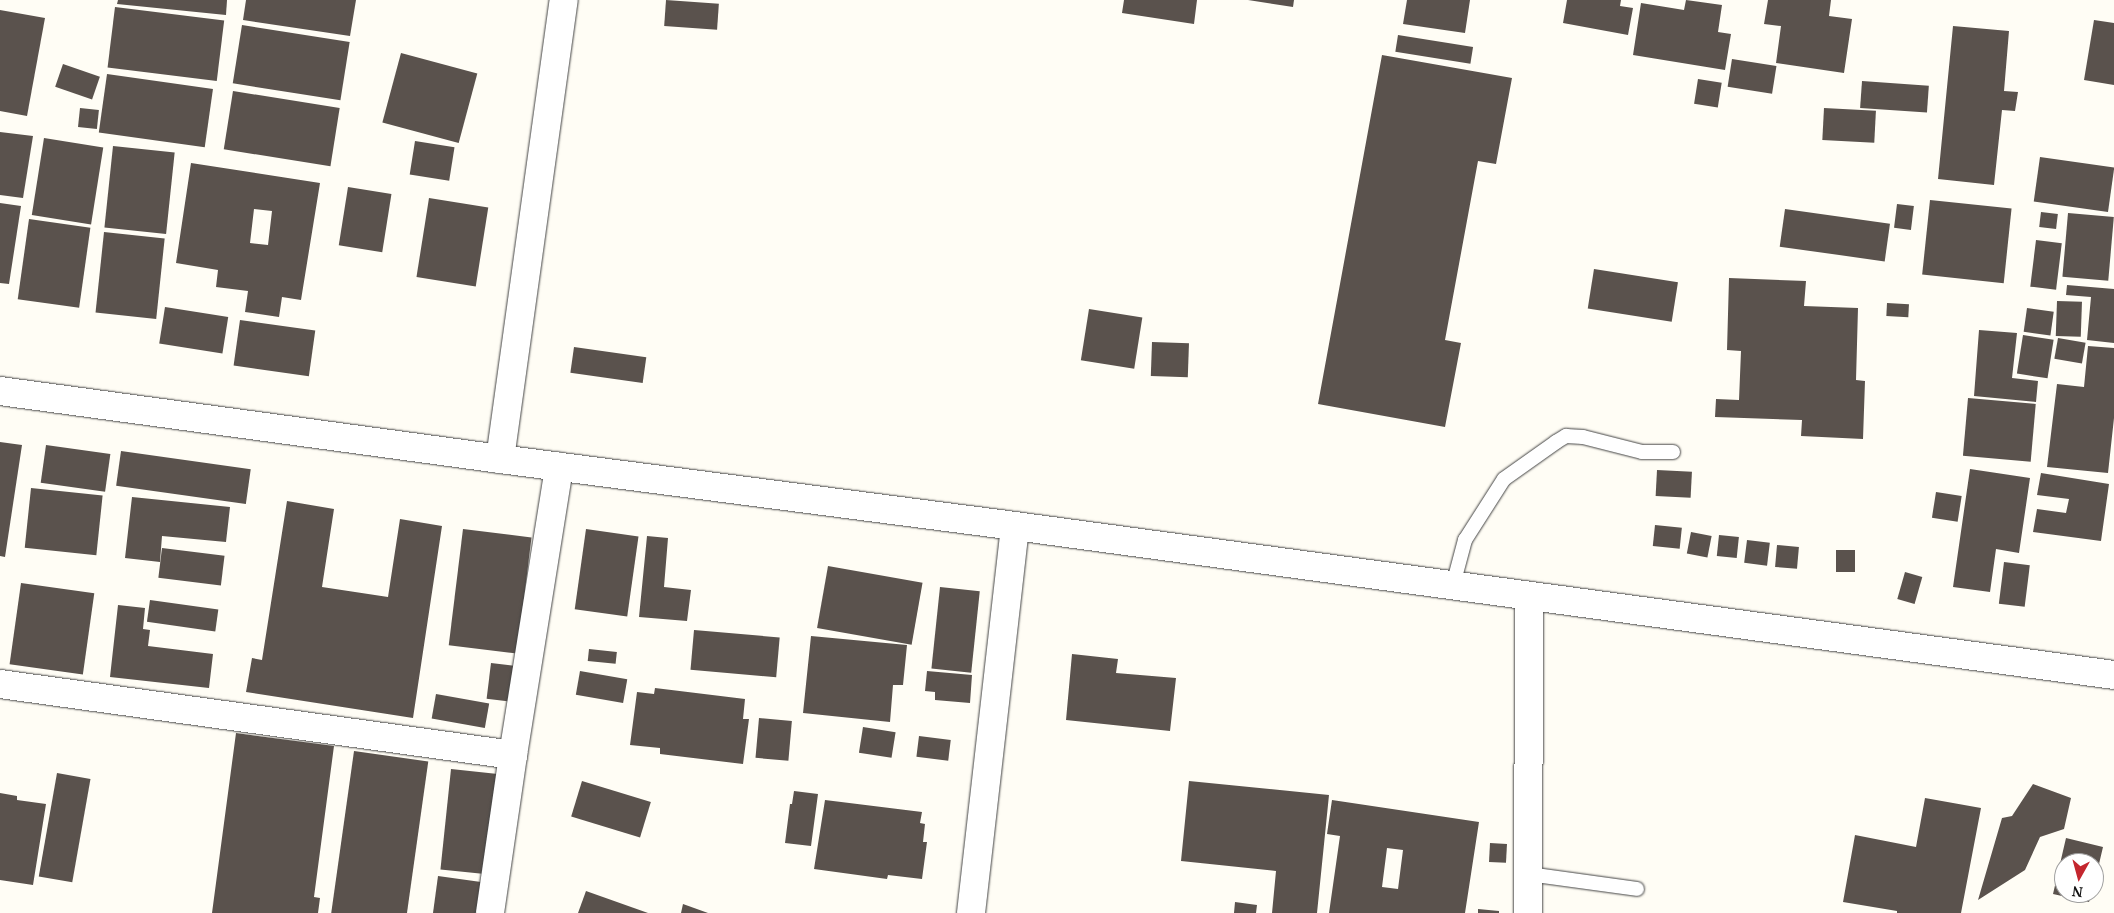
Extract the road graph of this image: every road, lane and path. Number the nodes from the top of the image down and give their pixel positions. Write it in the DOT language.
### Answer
graph roads {
  1 [pos="564,0"];
  2 [pos="0,391"];
  3 [pos="1673,452"];
  4 [pos="500,459"];
  5 [pos="559,467"];
  6 [pos="1015,526"];
  7 [pos="1454,585"];
  8 [pos="1529,596"];
  9 [pos="2114,675"];
  10 [pos="0,684"];
  11 [pos="513,755"];
  12 [pos="1528,874"];
  13 [pos="1637,889"];
  14 [pos="490,913"];
  15 [pos="971,913"];
  16 [pos="1528,913"];
  1 -- 4 [label="street"];
  2 -- 4 [label="street"];
  3 -- 7 [label="lane"];
  4 -- 5 [label="street"];
  5 -- 6 [label="street"];
  5 -- 11 [label="street"];
  6 -- 7 [label="street"];
  6 -- 15 [label="street"];
  7 -- 8 [label="street"];
  8 -- 9 [label="street"];
  8 -- 12 [label="street"];
  10 -- 11 [label="street"];
  11 -- 14 [label="street"];
  12 -- 13 [label="lane"];
  12 -- 16 [label="street"];
}
